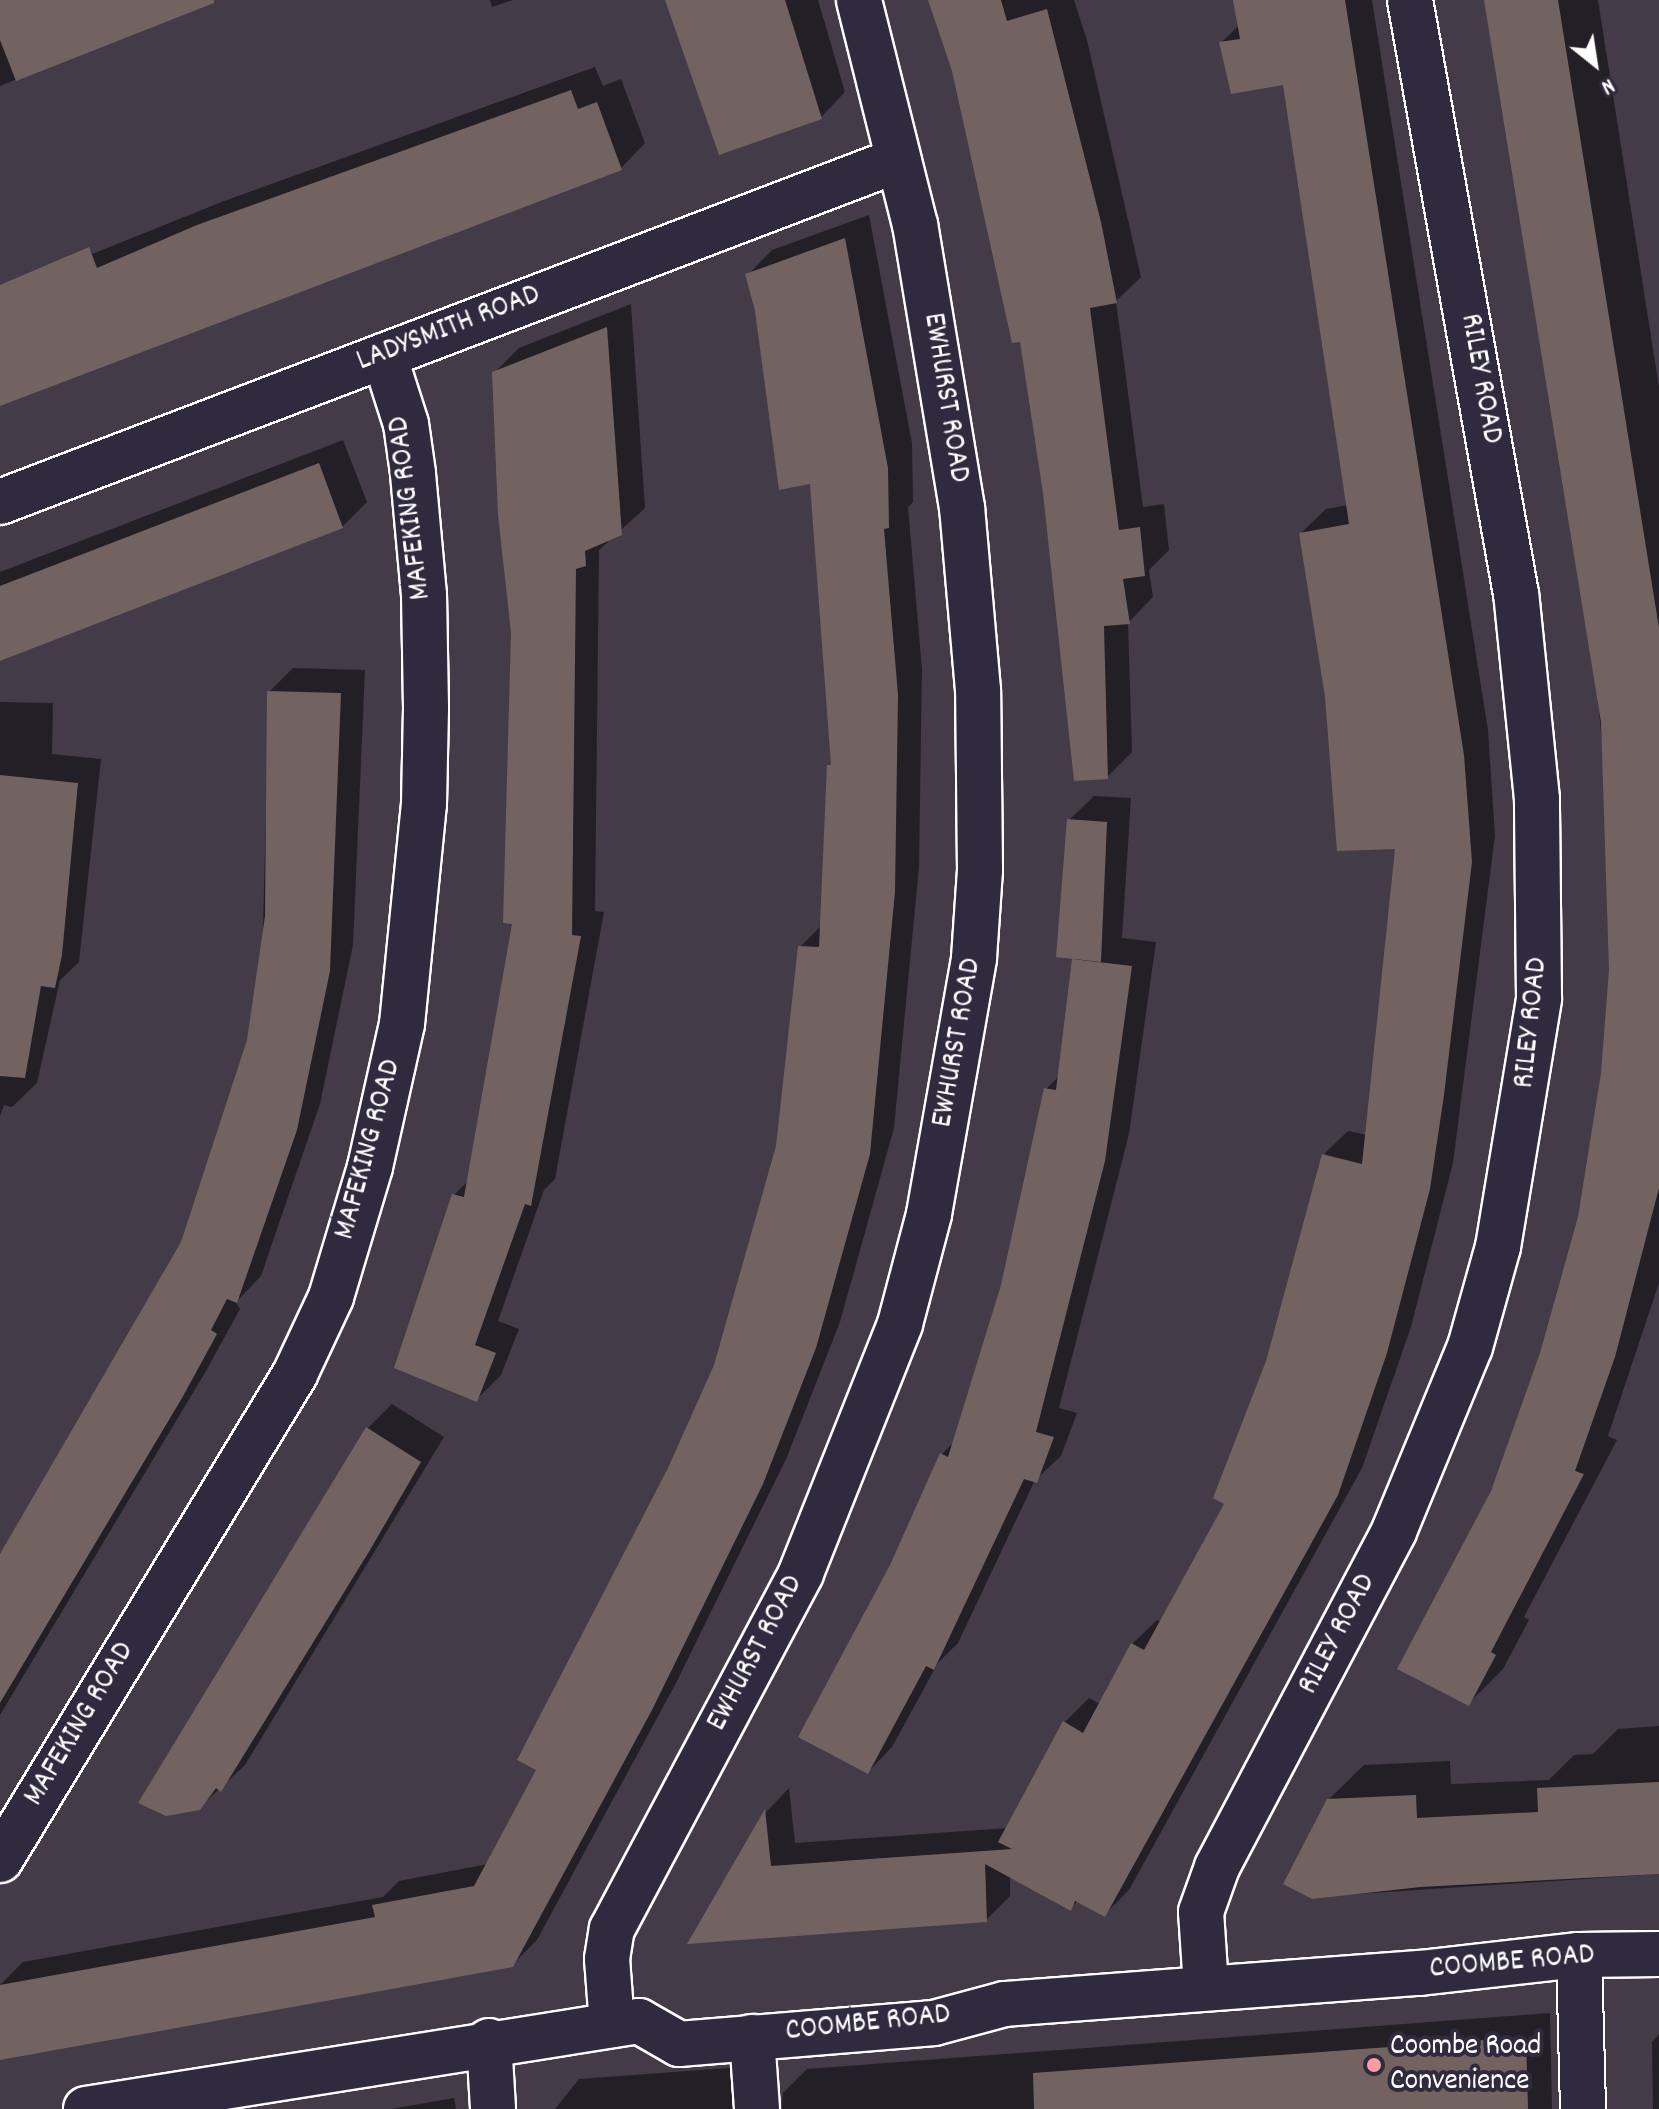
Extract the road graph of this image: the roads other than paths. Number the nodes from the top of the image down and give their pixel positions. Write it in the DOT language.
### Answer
graph roads {
  1 [pos="859,0"];
  2 [pos="1410,0"];
  3 [pos="898,160"];
  4 [pos="384,355"];
  5 [pos="0,502"];
  6 [pos="0,1860"];
  7 [pos="1659,1954"];
  8 [pos="1579,1955"];
  9 [pos="1206,1987"];
  10 [pos="612,2025"];
  11 [pos="752,2037"];
  12 [pos="489,2041"];
  13 [pos="86,2109"];
  14 [pos="493,2109"];
  15 [pos="757,2109"];
  16 [pos="1583,2109"];
  1 -- 3 [label="street, EWHURST ROAD"];
  2 -- 9 [label="street, RILEY ROAD"];
  3 -- 4 [label="street, LADYSMITH ROAD"];
  3 -- 10 [label="street, EWHURST ROAD"];
  4 -- 5 [label="street, LADYSMITH ROAD"];
  4 -- 6 [label="street, MAFEKING ROAD"];
  7 -- 8 [label="street, COOMBE ROAD"];
  8 -- 9 [label="street, COOMBE ROAD"];
  8 -- 16 [label="street"];
  9 -- 11 [label="street, COOMBE ROAD"];
  10 -- 11 [label="street, COOMBE ROAD"];
  10 -- 12 [label="street, COOMBE ROAD"];
  11 -- 15 [label="street"];
  12 -- 13 [label="street, COOMBE ROAD"];
  12 -- 14 [label="street"];
}
